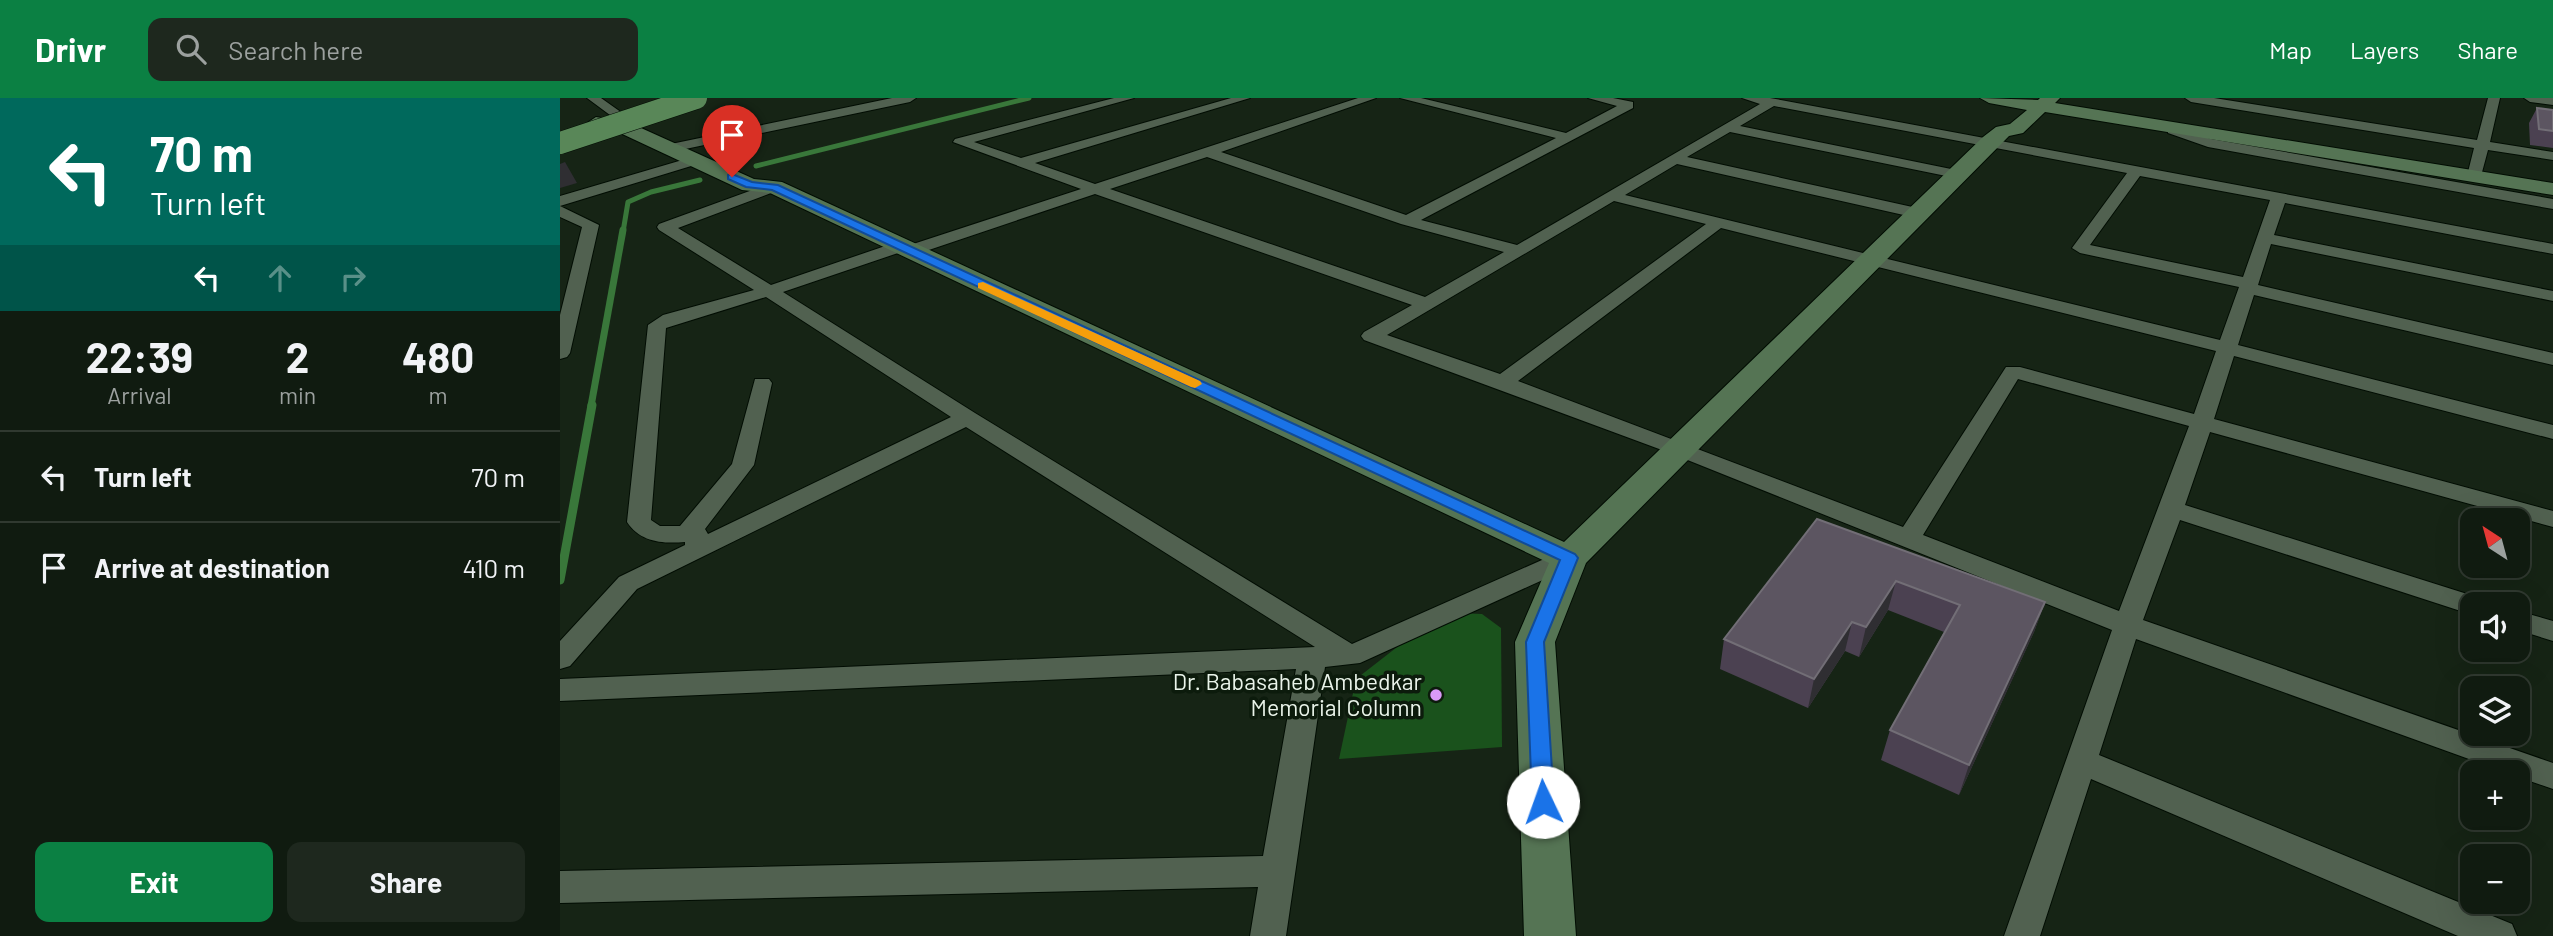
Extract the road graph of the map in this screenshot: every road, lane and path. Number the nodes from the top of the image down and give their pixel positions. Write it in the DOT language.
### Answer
graph roads {
  1 [pos="593,98"];
  2 [pos="706,98"];
  3 [pos="910,98"];
  4 [pos="1128,98"];
  5 [pos="1244,98"];
  6 [pos="1370,98"];
  7 [pos="1406,98"];
  8 [pos="1594,98"];
  9 [pos="1644,98"];
  10 [pos="1748,98"];
  11 [pos="2063,98"];
  12 [pos="2191,98"];
  13 [pos="2494,98"];
  14 [pos="2530,98"];
  15 [pos="1981,99"];
  16 [pos="681,100"];
  17 [pos="2553,101"];
  18 [pos="1772,102"];
  19 [pos="1629,105"];
  20 [pos="2021,113"];
  21 [pos="2096,114"];
  22 [pos="672,123"];
  23 [pos="2135,124"];
  24 [pos="634,125"];
  25 [pos="1729,128"];
  26 [pos="2173,130"];
  27 [pos="1568,137"];
  28 [pos="2219,137"];
  29 [pos="561,141"];
  30 [pos="2482,145"];
  31 [pos="697,151"];
  32 [pos="1207,152"];
  33 [pos="2553,156"];
  34 [pos="1675,159"];
  35 [pos="1020,163"];
  36 [pos="2137,169"];
  37 [pos="1956,174"];
  38 [pos="2474,176"];
  39 [pos="774,187"];
  40 [pos="1095,189"];
  41 [pos="2553,189"];
  42 [pos="1612,196"];
  43 [pos="2279,197"];
  44 [pos="560,201"];
  45 [pos="2553,204"];
  46 [pos="560,211"];
  47 [pos="1917,213"];
  48 [pos="1406,220"];
  49 [pos="1719,222"];
  50 [pos="2265,238"];
  51 [pos="904,249"];
  52 [pos="2553,249"];
  53 [pos="1518,250"];
  54 [pos="1869,260"];
  55 [pos="2248,286"];
  56 [pos="769,291"];
  57 [pos="2553,296"];
  58 [pos="1427,304"];
  59 [pos="2228,348"];
  60 [pos="560,353"];
  61 [pos="2553,359"];
  62 [pos="1503,382"];
  63 [pos="762,383"];
  64 [pos="967,418"];
  65 [pos="2202,421"];
  66 [pos="2553,432"];
  67 [pos="1678,448"];
  68 [pos="2172,509"];
  69 [pos="2553,519"];
  70 [pos="1908,538"];
  71 [pos="694,541"];
  72 [pos="1569,558"];
  73 [pos="2460,602"];
  74 [pos="2530,624"];
  75 [pos="2127,625"];
  76 [pos="2553,631"];
  77 [pos="1350,656"];
  78 [pos="1312,657"];
  79 [pos="560,659"];
  80 [pos="560,690"];
  81 [pos="2081,761"];
  82 [pos="2553,776"];
  83 [pos="1279,871"];
  84 [pos="560,887"];
  85 [pos="1268,936"];
  86 [pos="1550,936"];
  87 [pos="2022,936"];
  88 [pos="2499,936"];
  1 -- 24 [label="street"];
  2 -- 16 [label="street"];
  3 -- 31 [label="street"];
  4 -- 35 [label="street"];
  5 -- 35 [label="street"];
  6 -- 32 [label="street"];
  7 -- 27 [label="street"];
  8 -- 19 [label="street"];
  9 -- 19 [label="street"];
  10 -- 18 [label="street"];
  11 -- 21 [label="street"];
  12 -- 30 [label="street"];
  13 -- 30 [label="street"];
  14 -- 17 [label="street"];
  15 -- 20 [label="street"];
  16 -- 22 [label="street"];
  16 -- 24 [label="street"];
  16 -- 29 [label="main road, bridge"];
  18 -- 20 [label="street"];
  18 -- 25 [label="street"];
  19 -- 27 [label="street"];
  20 -- 21 [label="street"];
  20 -- 23 [label="street"];
  20 -- 36 [label="street"];
  20 -- 37 [label="street"];
  21 -- 23 [label="street"];
  23 -- 26 [label="street"];
  24 -- 29 [label="street"];
  24 -- 29 [label="street"];
  24 -- 29 [label="street"];
  24 -- 31 [label="street"];
  24 -- 31 [label="street"];
  25 -- 34 [label="street"];
  25 -- 37 [label="street"];
  26 -- 28 [label="street"];
  26 -- 38 [label="street"];
  26 -- 45 [label="street"];
  27 -- 48 [label="street"];
  30 -- 33 [label="street"];
  30 -- 38 [label="street"];
  31 -- 39 [label="street"];
  31 -- 44 [label="street"];
  32 -- 40 [label="street"];
  32 -- 48 [label="street"];
  34 -- 42 [label="street"];
  34 -- 47 [label="street"];
  35 -- 40 [label="street"];
  36 -- 43 [label="street"];
  36 -- 55 [label="street"];
  37 -- 47 [label="street"];
  38 -- 41 [label="street"];
  39 -- 51 [label="street"];
  39 -- 56 [label="street"];
  40 -- 51 [label="street"];
  40 -- 58 [label="street"];
  42 -- 49 [label="street"];
  42 -- 53 [label="street"];
  43 -- 50 [label="street"];
  43 -- 52 [label="street"];
  46 -- 60 [label="street"];
  47 -- 54 [label="street"];
  48 -- 53 [label="street"];
  49 -- 54 [label="street"];
  49 -- 62 [label="street"];
  50 -- 55 [label="street"];
  50 -- 57 [label="street"];
  51 -- 56 [label="street"];
  51 -- 72 [label="street"];
  53 -- 58 [label="street"];
  54 -- 59 [label="street"];
  54 -- 67 [label="street"];
  55 -- 59 [label="street"];
  55 -- 61 [label="street"];
  56 -- 64 [label="street"];
  56 -- 71 [label="street"];
  58 -- 62 [label="street"];
  59 -- 65 [label="street"];
  59 -- 66 [label="street"];
  62 -- 67 [label="street"];
  63 -- 71 [label="street"];
  64 -- 71 [label="street"];
  64 -- 77 [label="street"];
  65 -- 68 [label="street"];
  65 -- 69 [label="street"];
  65 -- 70 [label="street"];
  67 -- 70 [label="street"];
  67 -- 72 [label="street"];
  68 -- 73 [label="street"];
  68 -- 75 [label="street"];
  70 -- 75 [label="street"];
  71 -- 79 [label="street"];
  72 -- 77 [label="street"];
  72 -- 86 [label="street"];
  74 -- 76 [label="street"];
  75 -- 81 [label="street"];
  75 -- 82 [label="street"];
  77 -- 78 [label="street"];
  78 -- 80 [label="street"];
  78 -- 83 [label="street"];
  81 -- 87 [label="street"];
  81 -- 88 [label="street"];
  83 -- 84 [label="street"];
  83 -- 85 [label="street"];
}
